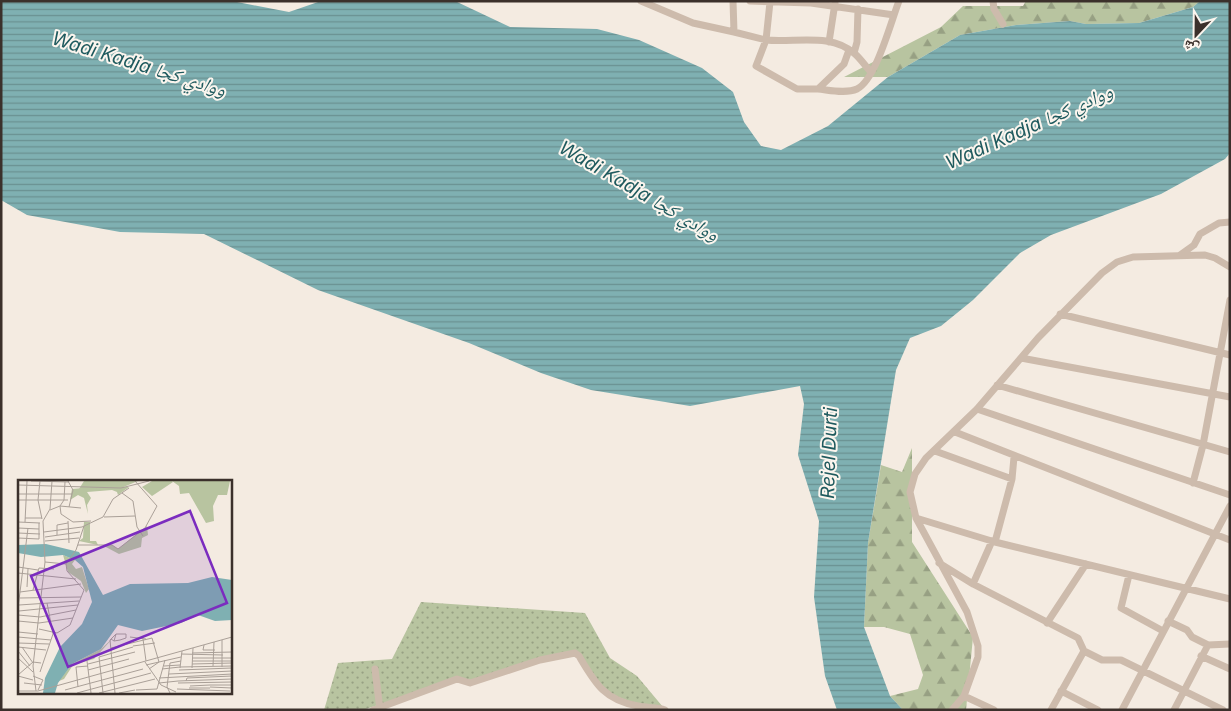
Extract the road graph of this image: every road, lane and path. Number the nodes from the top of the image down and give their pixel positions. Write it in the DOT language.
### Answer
graph roads {
  1 [pos="641,1"];
  2 [pos="733,1"];
  3 [pos="750,1"];
  4 [pos="899,1"];
  5 [pos="993,1"];
  6 [pos="770,2"];
  7 [pos="835,4"];
  8 [pos="858,9"];
  9 [pos="894,15"];
  10 [pos="1003,24"];
  11 [pos="734,32"];
  12 [pos="766,40"];
  13 [pos="829,42"];
  14 [pos="852,52"];
  15 [pos="871,72"];
  16 [pos="818,89"];
  17 [pos="1230,222"];
  18 [pos="1180,255"];
  19 [pos="1230,267"];
  20 [pos="1230,300"];
  21 [pos="1060,314"];
  22 [pos="1220,353"];
  23 [pos="1230,355"];
  24 [pos="1022,358"];
  25 [pos="997,385"];
  26 [pos="1212,394"];
  27 [pos="1230,397"];
  28 [pos="977,409"];
  29 [pos="955,432"];
  30 [pos="1203,445"];
  31 [pos="935,451"];
  32 [pos="1230,452"];
  33 [pos="1014,457"];
  34 [pos="1012,479"];
  35 [pos="1193,483"];
  36 [pos="1230,495"];
  37 [pos="1230,506"];
  38 [pos="916,518"];
  39 [pos="1214,534"];
  40 [pos="1230,540"];
  41 [pos="994,542"];
  42 [pos="939,563"];
  43 [pos="1086,564"];
  44 [pos="1129,575"];
  45 [pos="973,584"];
  46 [pos="1185,588"];
  47 [pos="1230,599"];
  48 [pos="1168,621"];
  49 [pos="1047,622"];
  50 [pos="1163,631"];
  51 [pos="1230,644"];
  52 [pos="1208,645"];
  53 [pos="1084,652"];
  54 [pos="1202,656"];
  55 [pos="375,669"];
  56 [pos="1230,669"];
  57 [pos="1143,670"];
  58 [pos="1182,690"];
  59 [pos="1061,692"];
  60 [pos="964,696"];
  61 [pos="378,709"];
  62 [pos="665,710"];
  63 [pos="952,710"];
  64 [pos="994,710"];
  65 [pos="1051,710"];
  66 [pos="1098,710"];
  67 [pos="1122,710"];
  68 [pos="1174,710"];
  69 [pos="1223,710"];
  1 -- 11 [label="street"];
  2 -- 11 [label="street"];
  3 -- 6 [label="street"];
  4 -- 9 [label="street"];
  5 -- 10 [label="street"];
  6 -- 7 [label="street"];
  6 -- 12 [label="street"];
  7 -- 8 [label="street"];
  7 -- 13 [label="street"];
  8 -- 9 [label="street"];
  8 -- 14 [label="street"];
  9 -- 15 [label="street"];
  11 -- 12 [label="street"];
  12 -- 13 [label="street"];
  12 -- 16 [label="street"];
  13 -- 14 [label="street"];
  14 -- 15 [label="street"];
  14 -- 16 [label="street"];
  15 -- 16 [label="street"];
  17 -- 18 [label="street"];
  18 -- 19 [label="street"];
  18 -- 21 [label="street"];
  20 -- 22 [label="street"];
  21 -- 22 [label="street"];
  21 -- 24 [label="street"];
  22 -- 23 [label="street"];
  22 -- 26 [label="street"];
  24 -- 25 [label="street"];
  24 -- 26 [label="street"];
  25 -- 28 [label="street"];
  25 -- 30 [label="street"];
  26 -- 27 [label="street"];
  26 -- 30 [label="street"];
  28 -- 29 [label="street"];
  28 -- 35 [label="street"];
  29 -- 31 [label="street"];
  29 -- 33 [label="street"];
  30 -- 32 [label="street"];
  30 -- 35 [label="street"];
  31 -- 34 [label="street"];
  31 -- 38 [label="street"];
  33 -- 34 [label="street"];
  33 -- 39 [label="street"];
  34 -- 41 [label="street"];
  35 -- 36 [label="street"];
  37 -- 39 [label="street"];
  38 -- 41 [label="street"];
  38 -- 42 [label="street"];
  39 -- 40 [label="street"];
  39 -- 46 [label="street"];
  41 -- 43 [label="street"];
  41 -- 45 [label="street"];
  42 -- 45 [label="street"];
  42 -- 60 [label="street"];
  43 -- 44 [label="street"];
  43 -- 49 [label="street"];
  44 -- 46 [label="street"];
  44 -- 50 [label="street"];
  45 -- 49 [label="street"];
  46 -- 47 [label="street"];
  46 -- 48 [label="street"];
  48 -- 50 [label="street"];
  48 -- 52 [label="street"];
  49 -- 53 [label="street"];
  50 -- 57 [label="street"];
  51 -- 52 [label="street"];
  52 -- 54 [label="street"];
  53 -- 57 [label="street"];
  53 -- 59 [label="street"];
  54 -- 56 [label="street"];
  54 -- 58 [label="street"];
  55 -- 61 [label="street"];
  57 -- 58 [label="street"];
  57 -- 67 [label="street"];
  58 -- 68 [label="street"];
  58 -- 69 [label="street"];
  59 -- 65 [label="street"];
  59 -- 66 [label="street"];
  60 -- 63 [label="street"];
  60 -- 64 [label="street"];
  61 -- 62 [label="street"];
}
